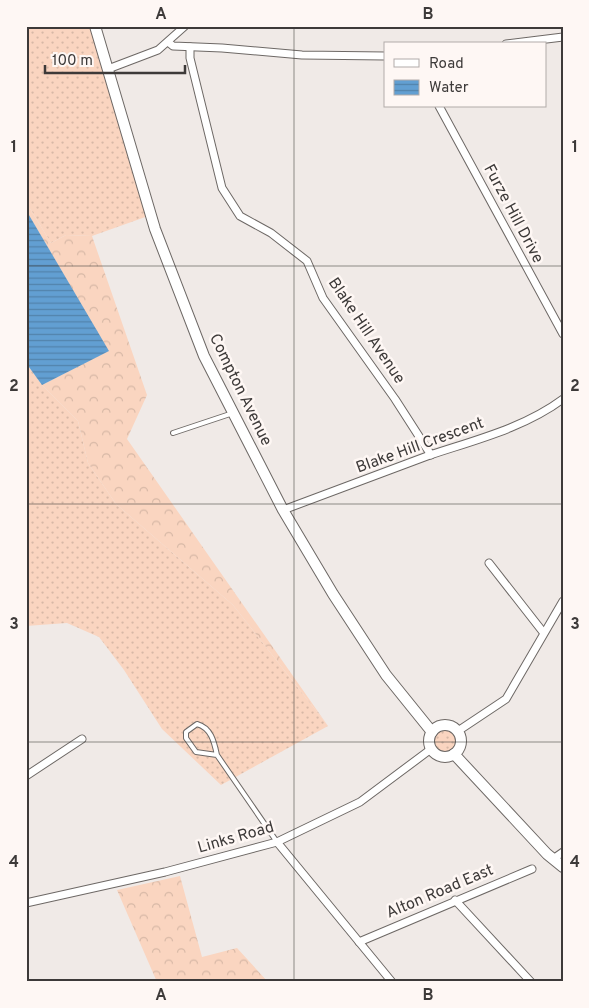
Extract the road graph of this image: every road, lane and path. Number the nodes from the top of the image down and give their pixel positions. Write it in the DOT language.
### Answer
graph roads {
  1 [pos="95,26"];
  2 [pos="186,26"];
  3 [pos="563,37"];
  4 [pos="168,42"];
  5 [pos="522,42"];
  6 [pos="190,47"];
  7 [pos="384,56"];
  8 [pos="108,69"];
  9 [pos="440,108"];
  10 [pos="563,334"];
  11 [pos="563,399"];
  12 [pos="233,413"];
  13 [pos="173,433"];
  14 [pos="431,455"];
  15 [pos="283,510"];
  16 [pos="490,563"];
  17 [pos="563,601"];
  18 [pos="543,632"];
  19 [pos="458,731"];
  20 [pos="432,732"];
  21 [pos="82,739"];
  22 [pos="431,749"];
  23 [pos="454,754"];
  24 [pos="217,755"];
  25 [pos="26,776"];
  26 [pos="277,842"];
  27 [pos="563,852"];
  28 [pos="553,859"];
  29 [pos="563,867"];
  30 [pos="532,869"];
  31 [pos="455,900"];
  32 [pos="26,903"];
  33 [pos="359,942"];
  34 [pos="392,982"];
  35 [pos="531,982"];
  1 -- 8 [label="street, Compton Avenue"];
  2 -- 4 [label="street"];
  3 -- 5 [label="street"];
  4 -- 6 [label="street"];
  4 -- 8 [label="street"];
  6 -- 7 [label="street"];
  6 -- 14 [label="street, Blake Hill Avenue"];
  8 -- 12 [label="street, Compton Avenue"];
  9 -- 10 [label="street, Furze Hill Drive"];
  11 -- 14 [label="street, Blake Hill Crescent"];
  12 -- 13 [label="lane"];
  12 -- 15 [label="street, Compton Avenue"];
  14 -- 15 [label="street, Blake Hill Crescent"];
  15 -- 20 [label="street, Compton Avenue"];
  16 -- 18 [label="street"];
  17 -- 18 [label="street"];
  18 -- 19 [label="street"];
  19 -- 20 [label="street"];
  19 -- 23 [label="street"];
  20 -- 22 [label="street"];
  21 -- 25 [label="street"];
  22 -- 23 [label="street"];
  22 -- 26 [label="street, Links Road"];
  23 -- 28 [label="street"];
  24 -- 24 [label="lane"];
  24 -- 26 [label="lane"];
  26 -- 32 [label="street, Links Road"];
  26 -- 33 [label="street"];
  27 -- 28 [label="street"];
  28 -- 29 [label="street"];
  30 -- 31 [label="street, Alton Road East"];
  31 -- 33 [label="street, Alton Road East"];
  31 -- 35 [label="street"];
  33 -- 34 [label="street"];
}
